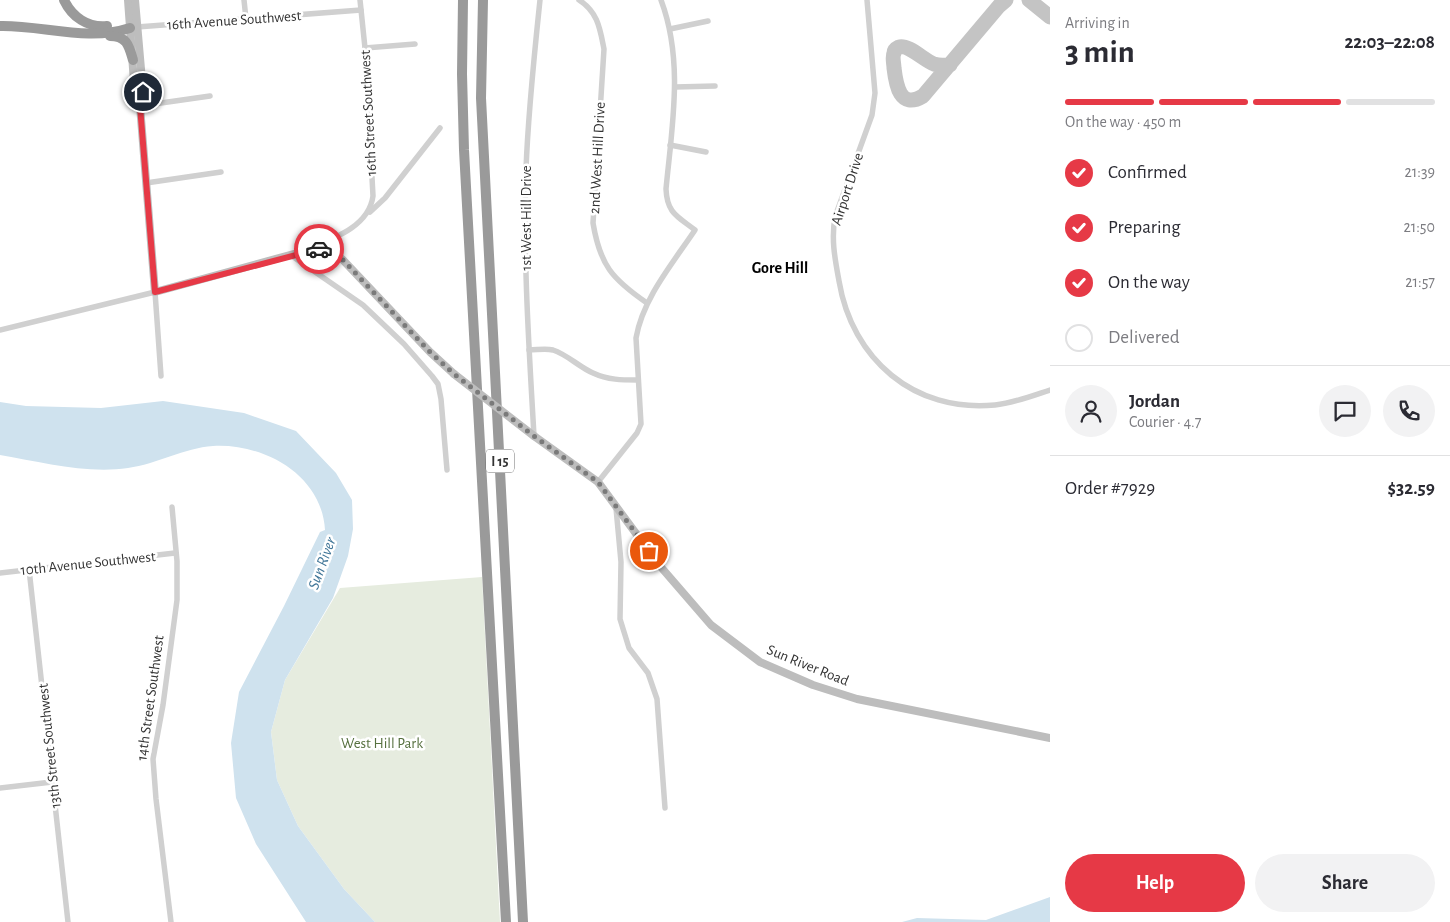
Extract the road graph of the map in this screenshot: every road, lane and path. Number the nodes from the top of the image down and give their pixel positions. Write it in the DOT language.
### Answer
graph roads {
  1 [pos="64,0"];
  2 [pos="128,0"];
  3 [pos="135,0"];
  4 [pos="244,0"];
  5 [pos="360,0"];
  6 [pos="464,0"];
  7 [pos="483,0"];
  8 [pos="540,0"];
  9 [pos="579,0"];
  10 [pos="661,0"];
  11 [pos="867,0"];
  12 [pos="361,10"];
  13 [pos="246,18"];
  14 [pos="708,21"];
  15 [pos="0,26"];
  16 [pos="134,28"];
  17 [pos="670,29"];
  18 [pos="80,33"];
  19 [pos="415,44"];
  20 [pos="365,48"];
  21 [pos="132,60"];
  22 [pos="675,86"];
  23 [pos="715,86"];
  24 [pos="210,96"];
  25 [pos="140,106"];
  26 [pos="440,128"];
  27 [pos="670,145"];
  28 [pos="706,152"];
  29 [pos="220,172"];
  30 [pos="146,183"];
  31 [pos="368,213"];
  32 [pos="301,252"];
  33 [pos="292,256"];
  34 [pos="155,292"];
  35 [pos="647,303"];
  36 [pos="0,330"];
  37 [pos="529,350"];
  38 [pos="161,376"];
  39 [pos="638,380"];
  40 [pos="1050,390"];
  41 [pos="534,436"];
  42 [pos="447,470"];
  43 [pos="598,482"];
  44 [pos="616,506"];
  45 [pos="172,507"];
  46 [pos="175,553"];
  47 [pos="29,569"];
  48 [pos="0,573"];
  49 [pos="1050,738"];
  50 [pos="52,782"];
  51 [pos="0,788"];
  52 [pos="664,808"];
  53 [pos="68,922"];
  54 [pos="171,922"];
  55 [pos="506,922"];
  56 [pos="523,922"];
  1 -- 16 [label="highway"];
  2 -- 16 [label="street"];
  3 -- 16 [label="street"];
  4 -- 13 [label="street"];
  5 -- 12 [label="street, 16th Street Southwest"];
  6 -- 55 [label="highway, I 15"];
  7 -- 56 [label="highway, I 15"];
  8 -- 37 [label="street, 1st West Hill Drive"];
  9 -- 35 [label="street, 2nd West Hill Drive"];
  10 -- 17 [label="street"];
  11 -- 40 [label="street, Airport Drive"];
  12 -- 13 [label="street, 16th Avenue Southwest"];
  12 -- 20 [label="street, 16th Street Southwest"];
  13 -- 16 [label="street, 16th Avenue Southwest"];
  14 -- 17 [label="street"];
  15 -- 18 [label="highway"];
  16 -- 18 [label="highway"];
  16 -- 21 [label="street"];
  16 -- 25 [label="street"];
  17 -- 22 [label="street"];
  18 -- 21 [label="highway"];
  19 -- 20 [label="street"];
  20 -- 31 [label="street, 16th Street Southwest"];
  21 -- 25 [label="street"];
  22 -- 23 [label="street"];
  22 -- 27 [label="street"];
  24 -- 25 [label="street"];
  25 -- 30 [label="street"];
  26 -- 31 [label="street"];
  27 -- 28 [label="street"];
  27 -- 35 [label="street"];
  29 -- 30 [label="street"];
  30 -- 34 [label="street"];
  31 -- 32 [label="street"];
  32 -- 33 [label="street"];
  32 -- 41 [label="street, Sun River Road, bridge"];
  33 -- 34 [label="street"];
  33 -- 42 [label="street"];
  34 -- 36 [label="street"];
  34 -- 38 [label="street"];
  35 -- 39 [label="street"];
  37 -- 39 [label="street"];
  37 -- 41 [label="street, 1st West Hill Drive"];
  39 -- 43 [label="street"];
  41 -- 43 [label="street, Sun River Road"];
  43 -- 44 [label="street, Sun River Road"];
  44 -- 49 [label="street, Sun River Road"];
  44 -- 52 [label="street"];
  45 -- 46 [label="street, 14th Street Southwest"];
  46 -- 47 [label="street, 10th Avenue Southwest"];
  46 -- 54 [label="street, 14th Street Southwest"];
  47 -- 48 [label="street, 10th Avenue Southwest"];
  47 -- 50 [label="street, 13th Street Southwest"];
  50 -- 51 [label="street"];
  50 -- 53 [label="street, 13th Street Southwest"];
}
